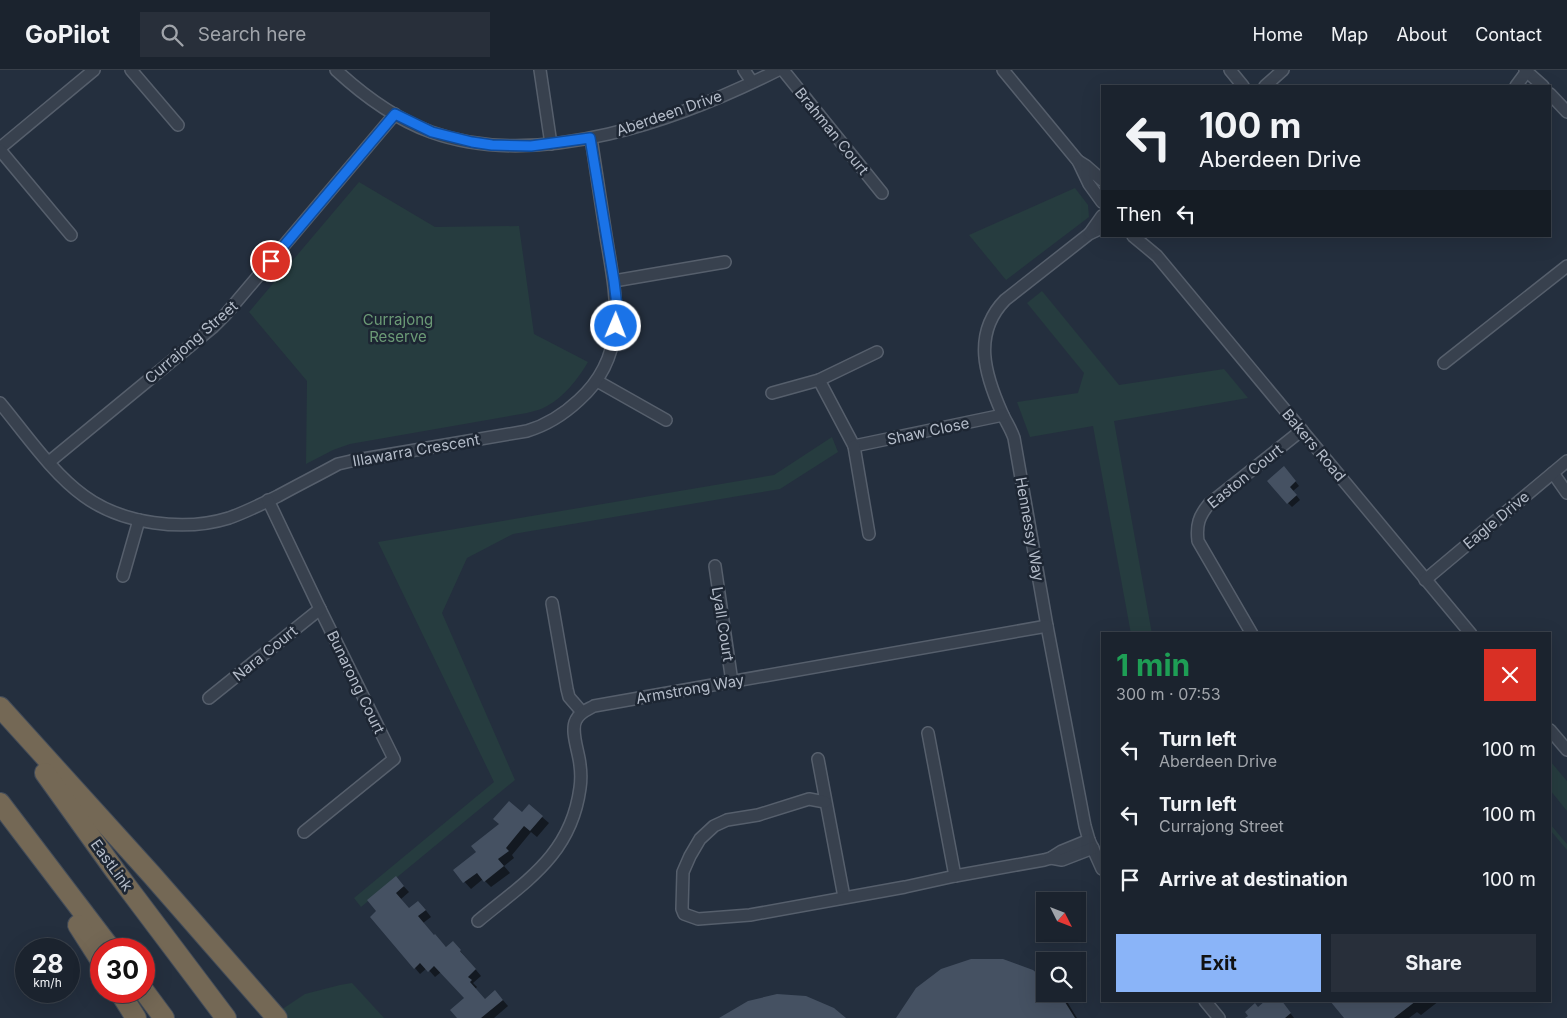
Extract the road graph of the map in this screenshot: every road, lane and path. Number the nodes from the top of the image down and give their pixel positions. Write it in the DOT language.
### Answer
graph roads {
  1 [pos="94,70"];
  2 [pos="131,70"];
  3 [pos="336,70"];
  4 [pos="540,70"];
  5 [pos="744,70"];
  6 [pos="778,70"];
  7 [pos="783,70"];
  8 [pos="1003,70"];
  9 [pos="1230,70"];
  10 [pos="1283,70"];
  11 [pos="1526,71"];
  12 [pos="752,82"];
  13 [pos="1242,85"];
  14 [pos="1266,85"];
  15 [pos="1517,85"];
  16 [pos="1542,85"];
  17 [pos="1551,95"];
  18 [pos="1567,112"];
  19 [pos="395,114"];
  20 [pos="178,125"];
  21 [pos="590,138"];
  22 [pos="551,144"];
  23 [pos="0,149"];
  24 [pos="1078,161"];
  25 [pos="1101,179"];
  26 [pos="882,193"];
  27 [pos="1101,201"];
  28 [pos="1101,217"];
  29 [pos="1101,228"];
  30 [pos="1089,234"];
  31 [pos="71,235"];
  32 [pos="1134,237"];
  33 [pos="1148,237"];
  34 [pos="1157,256"];
  35 [pos="725,262"];
  36 [pos="1567,266"];
  37 [pos="614,281"];
  38 [pos="877,352"];
  39 [pos="1444,363"];
  40 [pos="819,380"];
  41 [pos="597,381"];
  42 [pos="772,393"];
  43 [pos="0,402"];
  44 [pos="1002,414"];
  45 [pos="666,420"];
  46 [pos="1302,430"];
  47 [pos="854,446"];
  48 [pos="1567,461"];
  49 [pos="49,462"];
  50 [pos="1552,473"];
  51 [pos="1567,493"];
  52 [pos="268,500"];
  53 [pos="139,520"];
  54 [pos="869,534"];
  55 [pos="715,566"];
  56 [pos="123,576"];
  57 [pos="1426,580"];
  58 [pos="552,603"];
  59 [pos="320,609"];
  60 [pos="1047,626"];
  61 [pos="1251,632"];
  62 [pos="1469,632"];
  63 [pos="732,682"];
  64 [pos="209,698"];
  65 [pos="0,707"];
  66 [pos="0,711"];
  67 [pos="582,712"];
  68 [pos="1551,731"];
  69 [pos="928,733"];
  70 [pos="1567,750"];
  71 [pos="818,759"];
  72 [pos="825,802"];
  73 [pos="3,807"];
  74 [pos="304,832"];
  75 [pos="1091,844"];
  76 [pos="1101,867"];
  77 [pos="955,876"];
  78 [pos="844,897"];
  79 [pos="478,921"];
  80 [pos="104,938"];
  81 [pos="90,944"];
  82 [pos="1206,1002"];
  83 [pos="127,1003"];
  84 [pos="153,1003"];
  85 [pos="136,1018"];
  86 [pos="164,1018"];
  87 [pos="226,1018"];
  88 [pos="277,1018"];
  89 [pos="1219,1018"];
  1 -- 23 [label="street"];
  2 -- 20 [label="street"];
  3 -- 19 [label="street, Aberdeen Drive"];
  4 -- 22 [label="street"];
  5 -- 12 [label="street"];
  6 -- 12 [label="street, Aberdeen Drive"];
  7 -- 26 [label="street, Brahman Court"];
  8 -- 24 [label="street"];
  9 -- 13 [label="street"];
  10 -- 14 [label="street"];
  11 -- 15 [label="street"];
  11 -- 16 [label="street"];
  12 -- 21 [label="street, Aberdeen Drive"];
  17 -- 18 [label="street"];
  19 -- 22 [label="street, Aberdeen Drive"];
  19 -- 49 [label="street, Currajong Street"];
  21 -- 22 [label="street, Aberdeen Drive"];
  21 -- 37 [label="street, Illawarra Crescent"];
  23 -- 31 [label="street"];
  24 -- 25 [label="street"];
  24 -- 27 [label="street"];
  28 -- 30 [label="street, Hennessy Way"];
  29 -- 30 [label="street, Hennessy Way"];
  30 -- 44 [label="street, Hennessy Way"];
  32 -- 34 [label="street, Bakers Road"];
  33 -- 34 [label="street, Bakers Road"];
  34 -- 46 [label="street, Bakers Road"];
  35 -- 37 [label="street"];
  36 -- 39 [label="street"];
  37 -- 41 [label="street, Illawarra Crescent"];
  38 -- 40 [label="street"];
  40 -- 42 [label="street"];
  40 -- 47 [label="street"];
  41 -- 45 [label="street"];
  41 -- 52 [label="street, Illawarra Crescent"];
  43 -- 49 [label="street, Illawarra Crescent"];
  44 -- 47 [label="street, Shaw Close"];
  44 -- 60 [label="street, Hennessy Way"];
  46 -- 57 [label="street, Bakers Road"];
  46 -- 61 [label="street, Easton Court"];
  47 -- 54 [label="street"];
  48 -- 50 [label="street, Eagle Drive"];
  49 -- 53 [label="street, Illawarra Crescent"];
  50 -- 51 [label="street"];
  50 -- 57 [label="street, Eagle Drive"];
  52 -- 53 [label="street, Illawarra Crescent"];
  52 -- 59 [label="street, Bunarong Court"];
  53 -- 56 [label="street"];
  55 -- 63 [label="street, Lyall Court"];
  57 -- 62 [label="street, Bakers Road"];
  58 -- 67 [label="street"];
  59 -- 64 [label="street, Nara Court"];
  59 -- 74 [label="street, Bunarong Court"];
  60 -- 63 [label="street, Armstrong Way"];
  60 -- 75 [label="street, Hennessy Way"];
  63 -- 67 [label="street, Armstrong Way"];
  65 -- 88 [label="highway"];
  66 -- 87 [label="highway, EastLink"];
  67 -- 79 [label="street"];
  68 -- 70 [label="street"];
  69 -- 77 [label="street"];
  71 -- 72 [label="street"];
  72 -- 78 [label="street"];
  72 -- 78 [label="street"];
  73 -- 80 [label="highway"];
  73 -- 81 [label="highway"];
  75 -- 76 [label="street, Hennessy Way"];
  75 -- 77 [label="street"];
  77 -- 78 [label="street"];
  82 -- 89 [label="street"];
  83 -- 85 [label="highway"];
  84 -- 86 [label="highway"];
}
